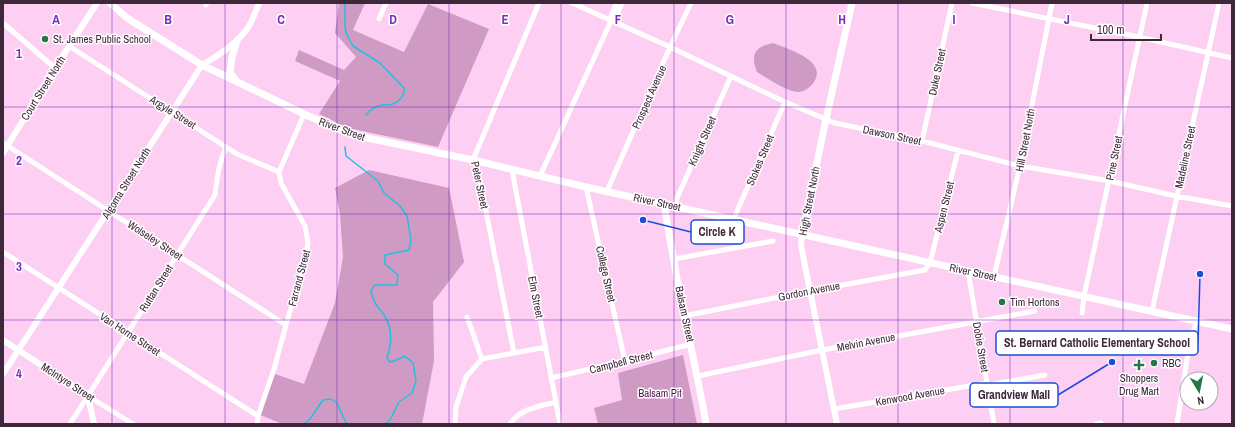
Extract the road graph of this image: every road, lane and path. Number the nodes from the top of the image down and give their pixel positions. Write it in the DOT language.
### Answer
graph roads {
  1 [pos="97,3"];
  2 [pos="110,3"];
  3 [pos="259,3"];
  4 [pos="386,3"];
  5 [pos="539,3"];
  6 [pos="572,3"];
  7 [pos="616,3"];
  8 [pos="622,3"];
  9 [pos="691,3"];
  10 [pos="852,3"];
  11 [pos="952,3"];
  12 [pos="972,3"];
  13 [pos="1052,3"];
  14 [pos="1147,3"];
  15 [pos="1219,3"];
  16 [pos="379,19"];
  17 [pos="1049,19"];
  18 [pos="611,21"];
  19 [pos="3,23"];
  20 [pos="1140,37"];
  21 [pos="237,41"];
  22 [pos="69,46"];
  23 [pos="670,47"];
  24 [pos="1208,52"];
  25 [pos="1232,58"];
  26 [pos="202,65"];
  27 [pos="55,68"];
  28 [pos="731,76"];
  29 [pos="237,82"];
  30 [pos="785,102"];
  31 [pos="171,111"];
  32 [pos="304,114"];
  33 [pos="826,119"];
  34 [pos="922,142"];
  35 [pos="5,145"];
  36 [pos="226,147"];
  37 [pos="958,151"];
  38 [pos="3,153"];
  39 [pos="473,160"];
  40 [pos="1020,166"];
  41 [pos="512,170"];
  42 [pos="279,172"];
  43 [pos="540,176"];
  44 [pos="1110,181"];
  45 [pos="586,187"];
  46 [pos="607,191"];
  47 [pos="1176,196"];
  48 [pos="670,204"];
  49 [pos="1232,206"];
  50 [pos="108,210"];
  51 [pos="734,218"];
  52 [pos="802,234"];
  53 [pos="773,241"];
  54 [pos="3,252"];
  55 [pos="177,254"];
  56 [pos="674,259"];
  57 [pos="930,263"];
  58 [pos="968,271"];
  59 [pos="994,276"];
  60 [pos="58,288"];
  61 [pos="810,291"];
  62 [pos="1084,296"];
  63 [pos="1035,311"];
  64 [pos="1152,311"];
  65 [pos="1082,313"];
  66 [pos="684,316"];
  67 [pos="467,317"];
  68 [pos="976,321"];
  69 [pos="1196,321"];
  70 [pos="286,324"];
  71 [pos="1232,328"];
  72 [pos="128,332"];
  73 [pos="3,340"];
  74 [pos="691,344"];
  75 [pos="546,347"];
  76 [pos="18,350"];
  77 [pos="822,350"];
  78 [pos="514,353"];
  79 [pos="482,360"];
  80 [pos="625,362"];
  81 [pos="3,374"];
  82 [pos="1045,375"];
  83 [pos="698,376"];
  84 [pos="551,378"];
  85 [pos="987,384"];
  86 [pos="88,396"];
  87 [pos="556,402"];
  88 [pos="834,409"];
  89 [pos="258,416"];
  90 [pos="70,424"];
  91 [pos="94,424"];
  92 [pos="133,424"];
  93 [pos="257,424"];
  94 [pos="455,424"];
  95 [pos="510,424"];
  96 [pos="560,424"];
  97 [pos="706,424"];
  98 [pos="837,424"];
  99 [pos="994,424"];
  100 [pos="1177,424"];
  1 -- 22 [label="street, Court Street North"];
  2 -- 26 [label="main road, River Street"];
  3 -- 21 [label="street, Algoma Street North"];
  4 -- 16 [label="street"];
  5 -- 39 [label="street, Peter Street"];
  6 -- 18 [label="street, Dawson Street"];
  7 -- 18 [label="street"];
  8 -- 18 [label="street"];
  9 -- 23 [label="street, Prospect Avenue"];
  10 -- 33 [label="main road, High Street North"];
  11 -- 34 [label="street, Duke Street"];
  12 -- 17 [label="street"];
  13 -- 17 [label="street, Hill Street North"];
  14 -- 20 [label="street, Pine Street"];
  15 -- 24 [label="street, Madeline Street"];
  17 -- 20 [label="street"];
  17 -- 40 [label="street, Hill Street North"];
  18 -- 23 [label="street, Dawson Street"];
  18 -- 43 [label="street"];
  19 -- 27 [label="street"];
  20 -- 24 [label="street"];
  20 -- 44 [label="street, Pine Street"];
  21 -- 26 [label="street, Algoma Street North"];
  21 -- 29 [label="main road"];
  22 -- 27 [label="street, Court Street North"];
  22 -- 31 [label="street, Argyle Street"];
  23 -- 28 [label="street, Dawson Street"];
  23 -- 46 [label="street, Prospect Avenue"];
  24 -- 25 [label="street"];
  24 -- 47 [label="street, Madeline Street"];
  26 -- 29 [label="main road, River Street"];
  26 -- 31 [label="street, Algoma Street North"];
  27 -- 35 [label="street, Court Street North"];
  28 -- 30 [label="street, Dawson Street"];
  28 -- 48 [label="street, Knight Street"];
  29 -- 32 [label="main road, River Street"];
  30 -- 33 [label="street, Dawson Street"];
  30 -- 51 [label="street, Stokes Street"];
  31 -- 36 [label="street, Argyle Street"];
  31 -- 50 [label="street, Algoma Street North"];
  32 -- 39 [label="main road, River Street"];
  32 -- 42 [label="street"];
  33 -- 34 [label="street, Dawson Street"];
  33 -- 52 [label="main road, High Street North"];
  34 -- 37 [label="street, Dawson Street"];
  35 -- 38 [label="street, Court Street North"];
  35 -- 50 [label="street, Wolseley Street"];
  36 -- 42 [label="street, Argyle Street"];
  36 -- 55 [label="street, Ruttan Street"];
  37 -- 40 [label="street, Dawson Street"];
  37 -- 57 [label="street, Aspen Street"];
  39 -- 41 [label="main road, River Street"];
  39 -- 78 [label="street, Peter Street"];
  40 -- 44 [label="street, Dawson Street"];
  40 -- 59 [label="street, Hill Street North"];
  41 -- 43 [label="main road, River Street"];
  41 -- 75 [label="street, Elm Street"];
  42 -- 70 [label="street, Farrand Street"];
  43 -- 45 [label="main road, River Street"];
  44 -- 47 [label="street, Dawson Street"];
  44 -- 62 [label="street, Pine Street"];
  45 -- 46 [label="main road, River Street"];
  45 -- 80 [label="street, College Street"];
  46 -- 48 [label="main road, River Street"];
  47 -- 49 [label="street, Dawson Street"];
  47 -- 64 [label="street, Madeline Street"];
  48 -- 51 [label="main road, River Street"];
  48 -- 56 [label="main road, Balsam Street"];
  50 -- 55 [label="street, Wolseley Street"];
  50 -- 60 [label="street, Algoma Street North"];
  51 -- 52 [label="main road, River Street"];
  52 -- 57 [label="main road, River Street"];
  52 -- 61 [label="street, High Street North"];
  53 -- 56 [label="street"];
  54 -- 60 [label="street, Van Horne Street"];
  55 -- 70 [label="street, Wolseley Street"];
  55 -- 72 [label="street, Ruttan Street"];
  56 -- 66 [label="main road, Balsam Street"];
  57 -- 58 [label="main road, River Street"];
  57 -- 61 [label="street, Gordon Avenue"];
  58 -- 59 [label="main road, River Street"];
  58 -- 68 [label="street, Dobie Street"];
  59 -- 62 [label="main road, River Street"];
  60 -- 72 [label="street, Van Horne Street"];
  60 -- 76 [label="street, Algoma Street North"];
  61 -- 66 [label="street, Gordon Avenue"];
  61 -- 77 [label="street, High Street North"];
  62 -- 64 [label="main road, River Street"];
  62 -- 65 [label="street, Pine Street"];
  63 -- 68 [label="street, Melvin Avenue"];
  64 -- 69 [label="main road, River Street"];
  66 -- 74 [label="main road, Balsam Street"];
  67 -- 79 [label="street"];
  68 -- 77 [label="street, Melvin Avenue"];
  68 -- 85 [label="street, Dobie Street"];
  69 -- 71 [label="main road, River Street"];
  69 -- 100 [label="street"];
  70 -- 89 [label="street, Farrand Street"];
  72 -- 86 [label="street, Ruttan Street"];
  72 -- 89 [label="street, Van Horne Street"];
  73 -- 76 [label="street, McIntyre Street"];
  74 -- 80 [label="street, Campbell Street"];
  74 -- 83 [label="main road, Balsam Street"];
  75 -- 78 [label="street"];
  75 -- 84 [label="street, Elm Street"];
  76 -- 81 [label="street, Algoma Street North"];
  76 -- 86 [label="street, McIntyre Street"];
  77 -- 83 [label="street, Melvin Avenue"];
  77 -- 88 [label="street, High Street North"];
  78 -- 79 [label="street"];
  79 -- 94 [label="street"];
  80 -- 84 [label="street, Campbell Street"];
  82 -- 85 [label="street, Kenwood Avenue"];
  83 -- 97 [label="main road, Balsam Street"];
  84 -- 87 [label="street, Elm Street"];
  85 -- 88 [label="street, Kenwood Avenue"];
  85 -- 99 [label="street, Dobie Street"];
  86 -- 90 [label="street, Ruttan Street"];
  86 -- 91 [label="street"];
  86 -- 92 [label="street, McIntyre Street"];
  87 -- 95 [label="street"];
  87 -- 96 [label="street, Elm Street"];
  88 -- 98 [label="street, High Street North"];
  89 -- 93 [label="street, Farrand Street"];
}
